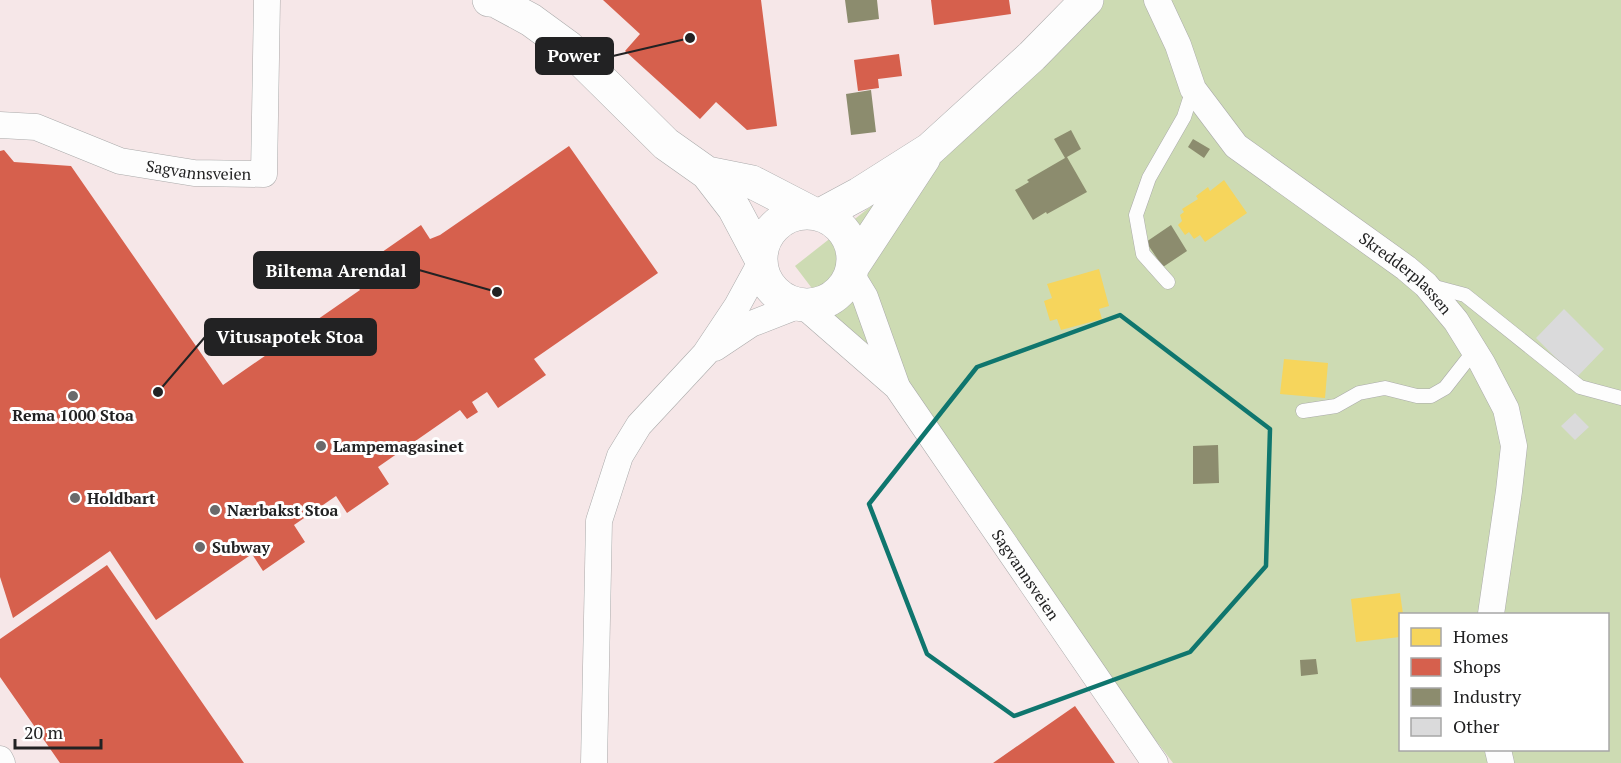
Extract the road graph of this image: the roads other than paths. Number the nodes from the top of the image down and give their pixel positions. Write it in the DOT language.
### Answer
graph roads {
  1 [pos="267,0"];
  2 [pos="494,0"];
  3 [pos="1087,0"];
  4 [pos="1157,0"];
  5 [pos="1193,89"];
  6 [pos="0,125"];
  7 [pos="930,149"];
  8 [pos="707,173"];
  9 [pos="816,214"];
  10 [pos="760,259"];
  11 [pos="852,270"];
  12 [pos="1168,282"];
  13 [pos="1426,285"];
  14 [pos="802,305"];
  15 [pos="1474,351"];
  16 [pos="705,354"];
  17 [pos="897,387"];
  18 [pos="1621,398"];
  19 [pos="1303,411"];
  20 [pos="1491,613"];
  21 [pos="0,759"];
  22 [pos="2,763"];
  23 [pos="594,763"];
  24 [pos="1155,763"];
  1 -- 6 [label="street, Sagvannsveien"];
  2 -- 8 [label="street"];
  3 -- 7 [label="street"];
  4 -- 5 [label="street, Skredderplassen"];
  5 -- 12 [label="lane"];
  5 -- 13 [label="street, Skredderplassen"];
  7 -- 9 [label="street"];
  7 -- 11 [label="street"];
  8 -- 9 [label="street"];
  8 -- 10 [label="street"];
  9 -- 10 [label="street"];
  9 -- 11 [label="street"];
  10 -- 14 [label="street"];
  10 -- 16 [label="street"];
  11 -- 14 [label="street"];
  11 -- 17 [label="street, Sagvannsveien"];
  13 -- 15 [label="street, Skredderplassen"];
  13 -- 18 [label="lane"];
  14 -- 16 [label="street"];
  14 -- 17 [label="street, Sagvannsveien"];
  15 -- 19 [label="lane"];
  15 -- 20 [label="street, Skredderplassen"];
  16 -- 23 [label="street"];
  17 -- 24 [label="street, Sagvannsveien"];
  21 -- 22 [label="street"];
}
